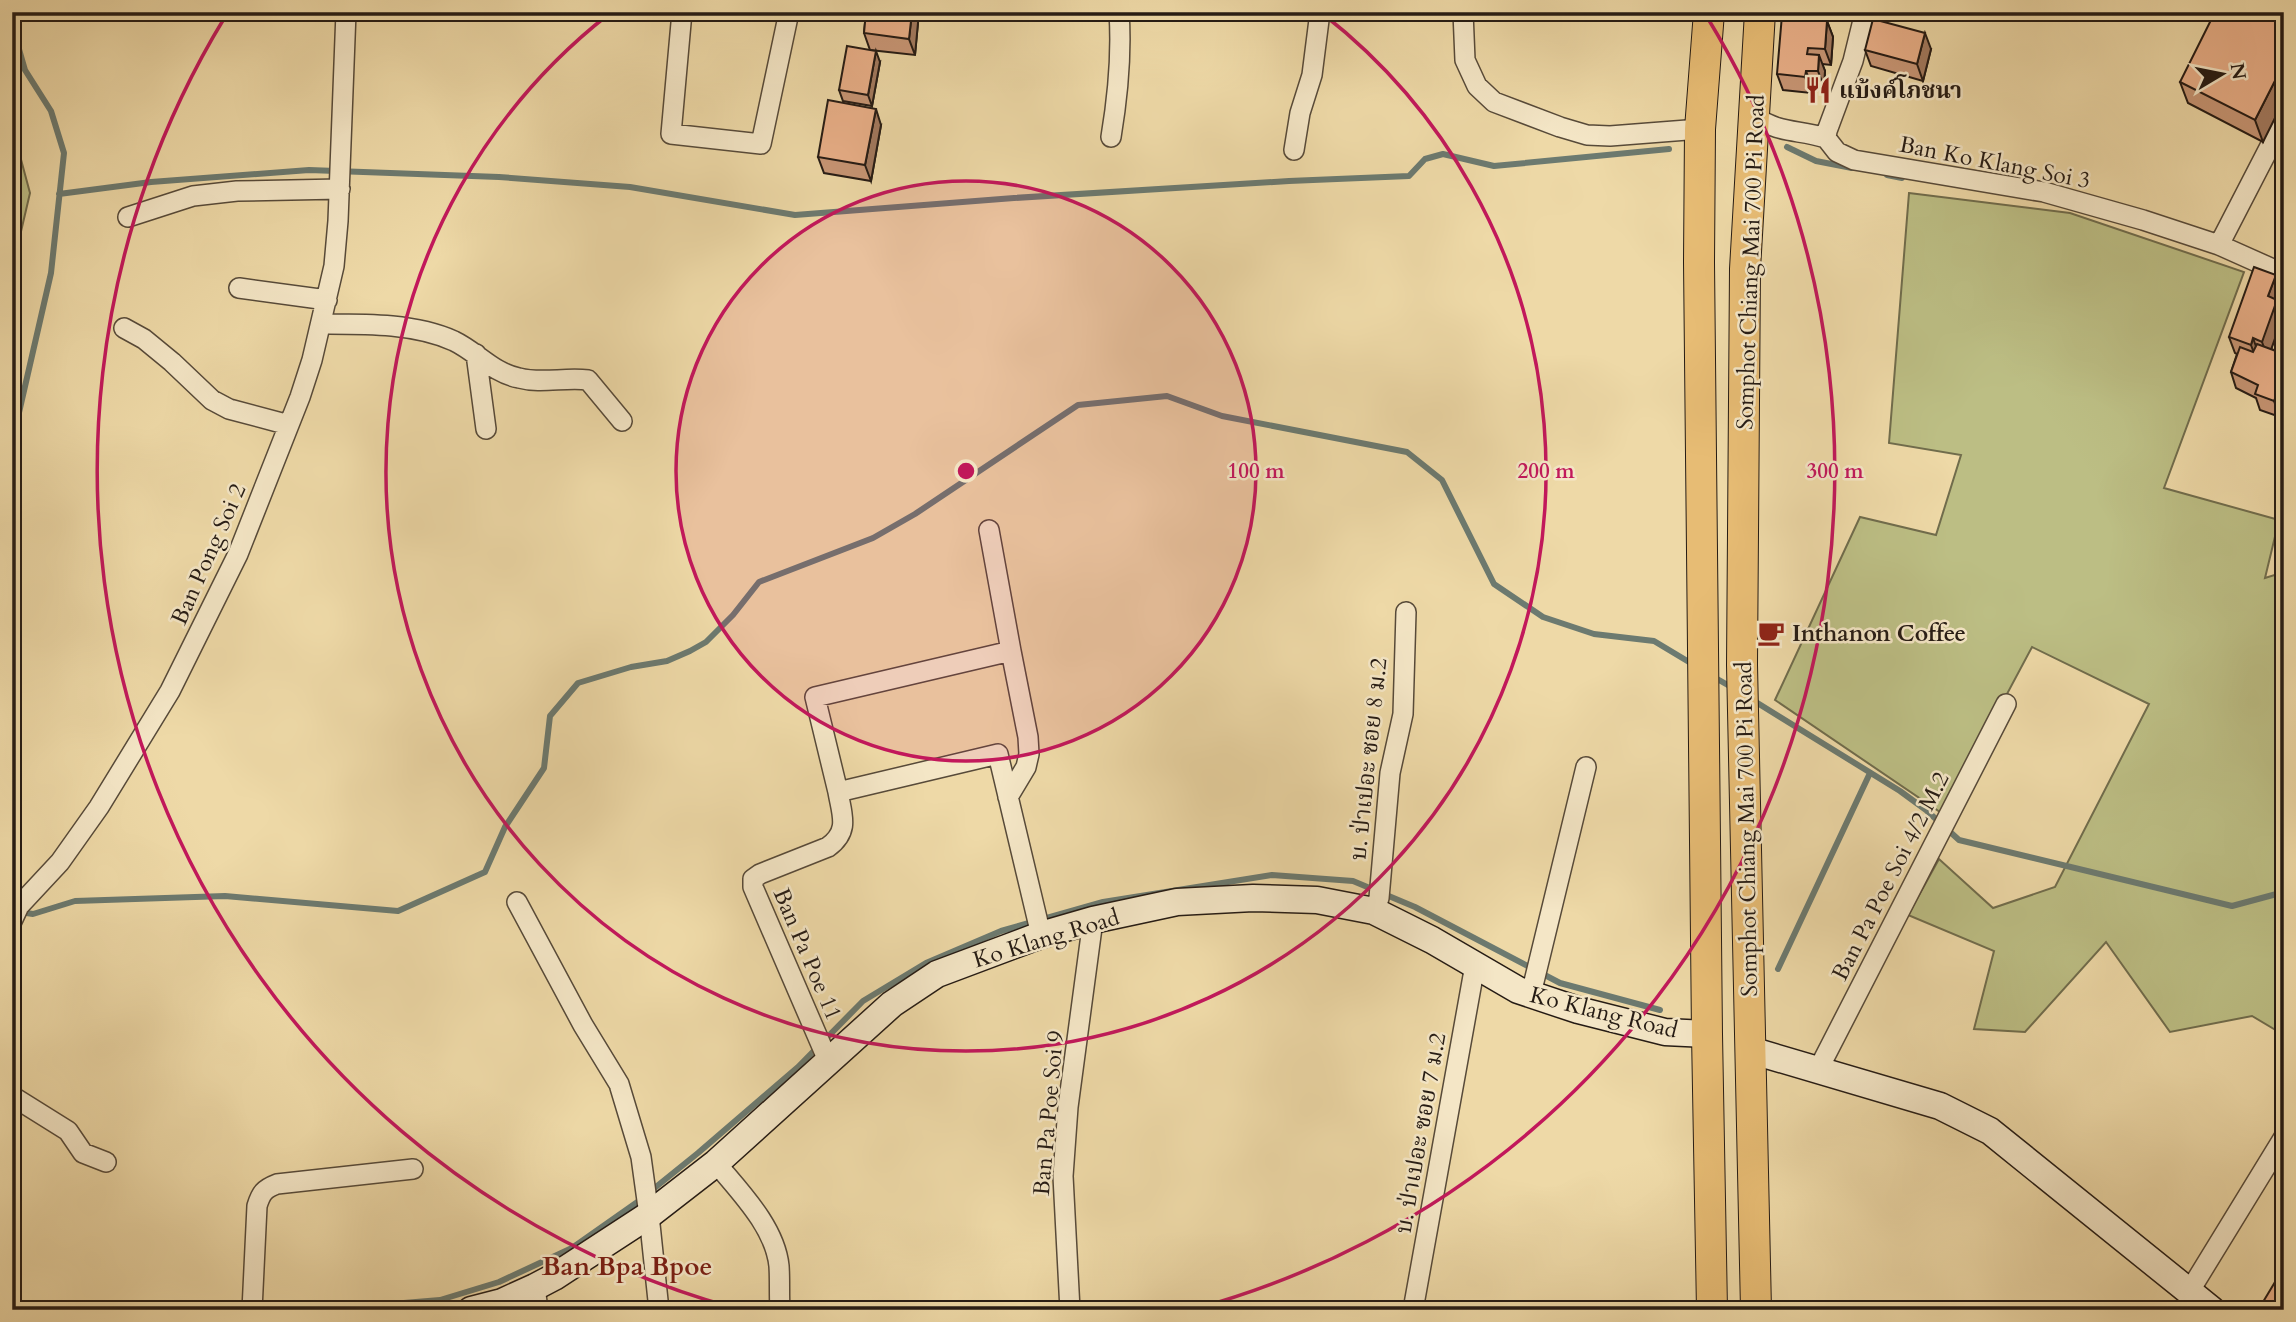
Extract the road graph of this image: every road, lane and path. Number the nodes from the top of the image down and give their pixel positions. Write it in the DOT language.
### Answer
graph roads {
  1 [pos="346,12"];
  2 [pos="682,12"];
  3 [pos="789,12"];
  4 [pos="1119,12"];
  5 [pos="1320,12"];
  6 [pos="1463,12"];
  7 [pos="1699,12"];
  8 [pos="1709,12"];
  9 [pos="1760,12"];
  10 [pos="1767,12"];
  11 [pos="1865,12"];
  12 [pos="1758,60"];
  13 [pos="1705,61"];
  14 [pos="1754,116"];
  15 [pos="2284,119"];
  16 [pos="1700,129"];
  17 [pos="1111,137"];
  18 [pos="1826,138"];
  19 [pos="1294,150"];
  20 [pos="340,177"];
  21 [pos="128,217"];
  22 [pos="2219,245"];
  23 [pos="2284,274"];
  24 [pos="239,288"];
  25 [pos="327,300"];
  26 [pos="321,324"];
  27 [pos="124,328"];
  28 [pos="476,354"];
  29 [pos="622,421"];
  30 [pos="289,425"];
  31 [pos="485,429"];
  32 [pos="989,530"];
  33 [pos="1406,612"];
  34 [pos="1011,651"];
  35 [pos="2006,704"];
  36 [pos="1586,767"];
  37 [pos="838,792"];
  38 [pos="1009,797"];
  39 [pos="1378,899"];
  40 [pos="517,902"];
  41 [pos="16,914"];
  42 [pos="1093,920"];
  43 [pos="1039,925"];
  44 [pos="1475,965"];
  45 [pos="1531,995"];
  46 [pos="1707,1034"];
  47 [pos="823,1050"];
  48 [pos="1750,1050"];
  49 [pos="1818,1070"];
  50 [pos="12,1096"];
  51 [pos="2284,1137"];
  52 [pos="106,1161"];
  53 [pos="716,1163"];
  54 [pos="413,1169"];
  55 [pos="647,1200"];
  56 [pos="2189,1292"];
  57 [pos="537,1298"];
  58 [pos="500,1306"];
  59 [pos="252,1309"];
  60 [pos="471,1310"];
  61 [pos="659,1310"];
  62 [pos="780,1310"];
  63 [pos="1070,1310"];
  64 [pos="1413,1310"];
  65 [pos="1712,1310"];
  66 [pos="1756,1310"];
  67 [pos="2212,1310"];
  1 -- 20 [label="street, Ban Pong Soi 2"];
  2 -- 3 [label="street"];
  4 -- 17 [label="street"];
  5 -- 19 [label="street"];
  6 -- 16 [label="street"];
  7 -- 13 [label="main road"];
  8 -- 13 [label="main road, Somphot Chiang Mai 700 Pi Road"];
  9 -- 12 [label="main road, Somphot Chiang Mai 700 Pi Road"];
  10 -- 12 [label="main road"];
  11 -- 18 [label="street"];
  12 -- 14 [label="main road, Somphot Chiang Mai 700 Pi Road"];
  13 -- 16 [label="main road, Somphot Chiang Mai 700 Pi Road"];
  14 -- 18 [label="street"];
  14 -- 48 [label="main road, Somphot Chiang Mai 700 Pi Road"];
  15 -- 22 [label="street"];
  16 -- 46 [label="main road, Somphot Chiang Mai 700 Pi Road"];
  18 -- 22 [label="street, Ban Ko Klang Soi 3"];
  20 -- 21 [label="street"];
  20 -- 25 [label="street, Ban Pong Soi 2"];
  22 -- 23 [label="street, Ban Ko Klang Soi 3"];
  24 -- 25 [label="street"];
  25 -- 26 [label="street, Ban Pong Soi 2"];
  26 -- 28 [label="street"];
  26 -- 30 [label="street, Ban Pong Soi 2"];
  27 -- 30 [label="street"];
  28 -- 29 [label="street"];
  28 -- 31 [label="street"];
  30 -- 41 [label="street, Ban Pong Soi 2"];
  32 -- 34 [label="street"];
  33 -- 39 [label="street, บ. ป่าเปอะ ซอย 8 ม.2"];
  34 -- 37 [label="street"];
  34 -- 38 [label="street"];
  35 -- 49 [label="street, Ban Pa Poe Soi 4/2 M.2"];
  36 -- 45 [label="street"];
  37 -- 38 [label="street"];
  37 -- 47 [label="street, Ban Pa Poe 11"];
  38 -- 43 [label="street"];
  39 -- 42 [label="street, Ko Klang Road"];
  39 -- 44 [label="street, Ko Klang Road"];
  40 -- 55 [label="street"];
  42 -- 43 [label="street, Ko Klang Road"];
  42 -- 63 [label="street, Ban Pa Poe Soi 9"];
  43 -- 47 [label="street, Ko Klang Road"];
  44 -- 45 [label="street, Ko Klang Road"];
  44 -- 64 [label="street, บ. ป่าเปอะ ซอย 7 ม.2"];
  45 -- 46 [label="street, Ko Klang Road"];
  46 -- 65 [label="main road, Somphot Chiang Mai 700 Pi Road"];
  47 -- 53 [label="street, Ko Klang Road"];
  48 -- 49 [label="street"];
  48 -- 66 [label="main road, Somphot Chiang Mai 700 Pi Road"];
  49 -- 56 [label="street"];
  50 -- 52 [label="street"];
  51 -- 56 [label="street"];
  53 -- 55 [label="street, Ko Klang Road"];
  53 -- 62 [label="street"];
  54 -- 59 [label="street"];
  55 -- 57 [label="street, Ko Klang Road"];
  55 -- 61 [label="street"];
  56 -- 67 [label="street"];
  57 -- 58 [label="street, Ko Klang Road"];
  58 -- 60 [label="street, Ko Klang Road"];
}
